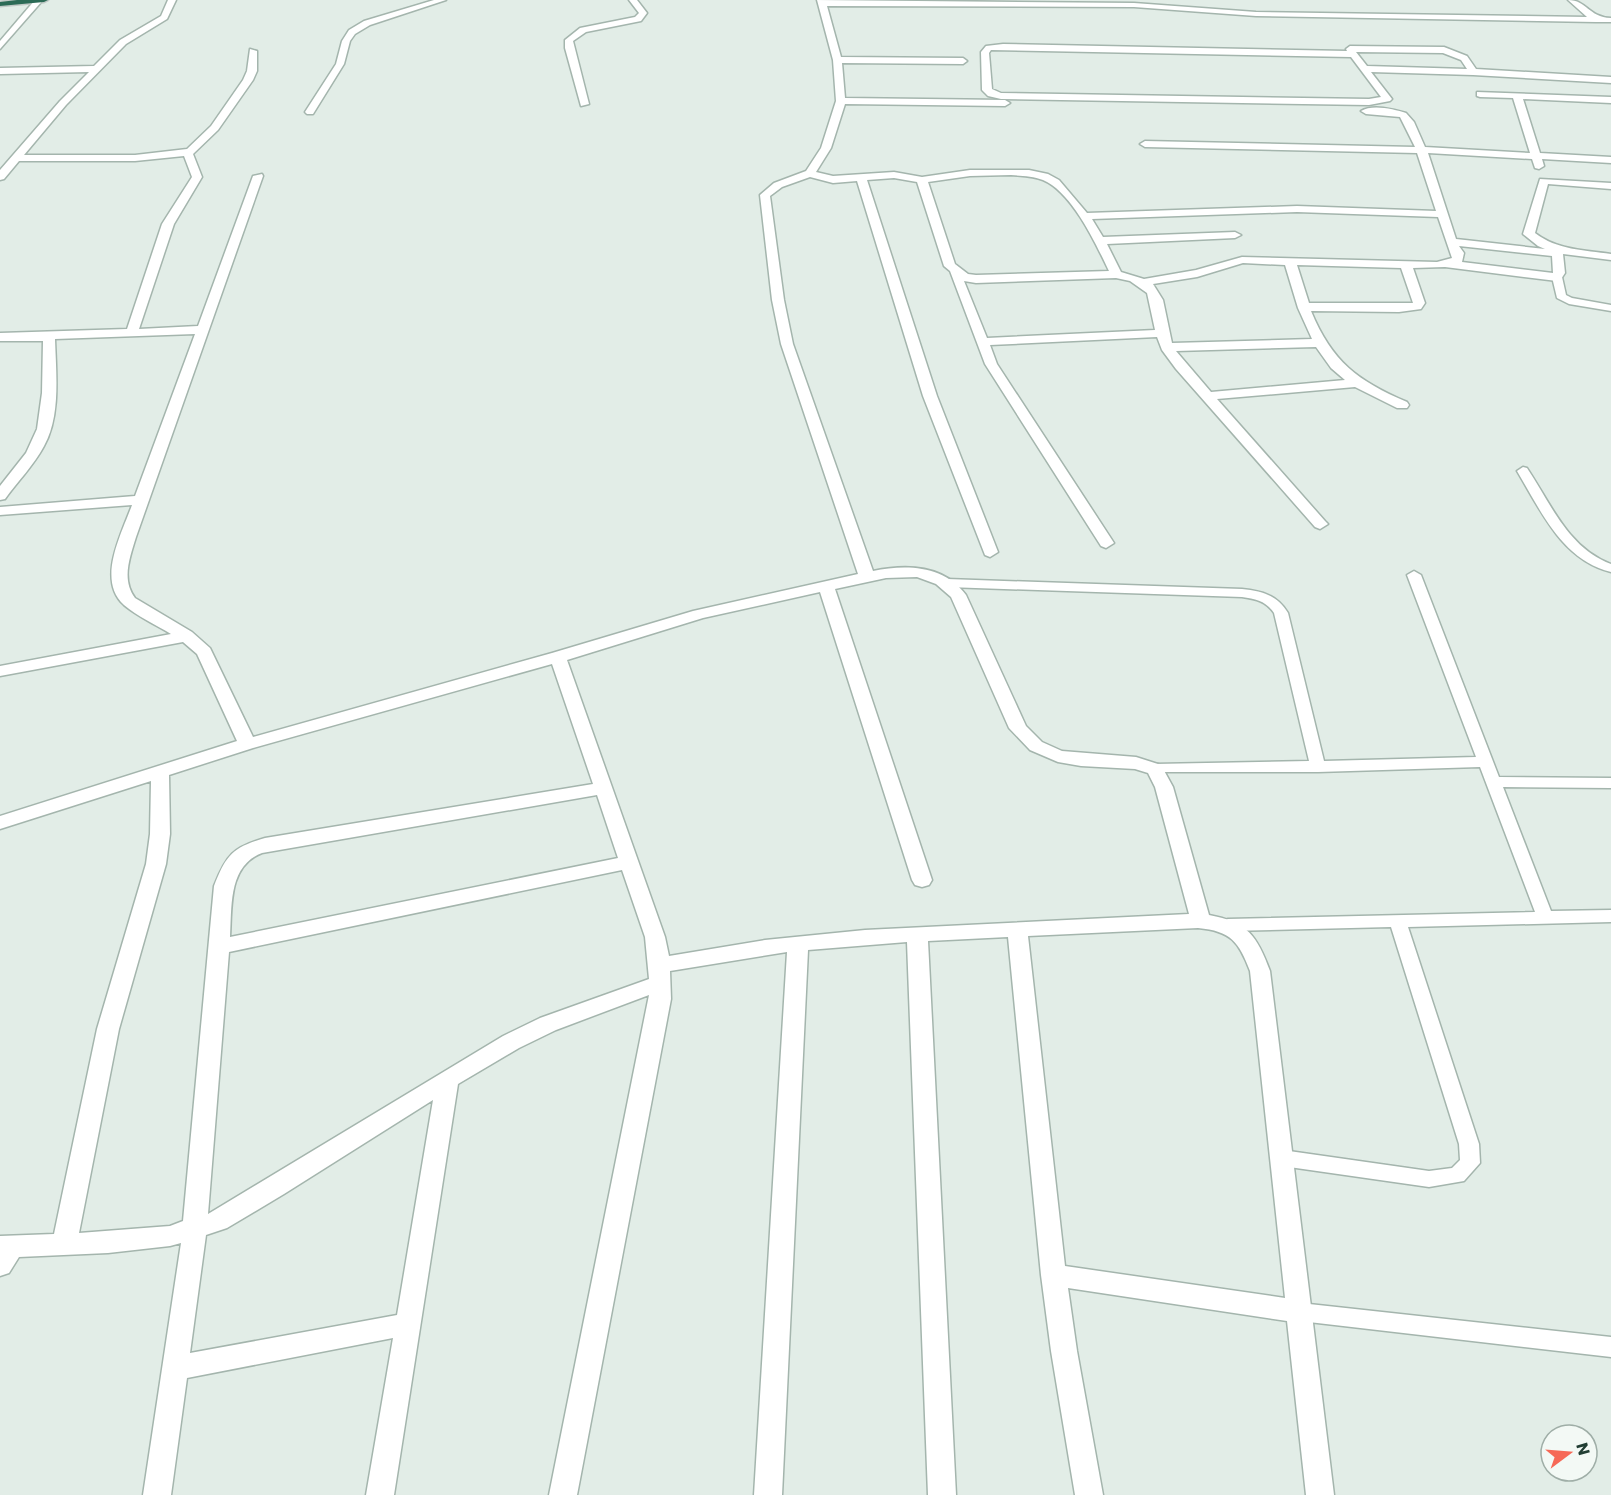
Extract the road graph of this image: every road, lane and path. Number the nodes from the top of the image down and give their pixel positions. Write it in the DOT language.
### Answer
graph roads {
  1 [pos="14,0"];
  2 [pos="39,0"];
  3 [pos="44,0"];
  4 [pos="172,0"];
  5 [pos="442,0"];
  6 [pos="633,0"];
  7 [pos="1572,0"];
  8 [pos="822,2"];
  9 [pos="0,3"];
  10 [pos="1596,20"];
  11 [pos="1611,20"];
  12 [pos="0,46"];
  13 [pos="253,51"];
  14 [pos="1353,54"];
  15 [pos="837,60"];
  16 [pos="963,61"];
  17 [pos="96,69"];
  18 [pos="1363,69"];
  19 [pos="0,71"];
  20 [pos="1473,72"];
  21 [pos="1611,80"];
  22 [pos="1480,94"];
  23 [pos="1517,96"];
  24 [pos="1611,100"];
  25 [pos="841,101"];
  26 [pos="584,104"];
  27 [pos="310,112"];
  28 [pos="1144,144"];
  29 [pos="1421,150"];
  30 [pos="188,153"];
  31 [pos="1535,156"];
  32 [pos="17,158"];
  33 [pos="1611,160"];
  34 [pos="810,173"];
  35 [pos="258,176"];
  36 [pos="861,176"];
  37 [pos="0,177"];
  38 [pos="922,180"];
  39 [pos="1544,181"];
  40 [pos="1611,186"];
  41 [pos="1234,211"];
  42 [pos="1441,214"];
  43 [pos="1083,216"];
  44 [pos="1100,241"];
  45 [pos="1451,242"];
  46 [pos="1238,247"];
  47 [pos="1558,252"];
  48 [pos="1611,257"];
  49 [pos="1290,261"];
  50 [pos="1449,264"];
  51 [pos="1406,265"];
  52 [pos="955,272"];
  53 [pos="1116,274"];
  54 [pos="1557,277"];
  55 [pos="1145,282"];
  56 [pos="1304,307"];
  57 [pos="1611,308"];
  58 [pos="202,330"];
  59 [pos="132,332"];
  60 [pos="1163,333"];
  61 [pos="38,336"];
  62 [pos="0,337"];
  63 [pos="981,342"];
  64 [pos="1319,343"];
  65 [pos="1167,347"];
  66 [pos="1360,383"];
  67 [pos="1207,396"];
  68 [pos="1402,405"];
  69 [pos="1523,471"];
  70 [pos="0,496"];
  71 [pos="141,500"];
  72 [pos="0,511"];
  73 [pos="1320,524"];
  74 [pos="1106,543"];
  75 [pos="990,552"];
  76 [pos="1611,568"];
  77 [pos="1414,575"];
  78 [pos="867,577"];
  79 [pos="947,583"];
  80 [pos="826,586"];
  81 [pos="186,636"];
  82 [pos="558,657"];
  83 [pos="0,671"];
  84 [pos="247,744"];
  85 [pos="1485,762"];
  86 [pos="1318,766"];
  87 [pos="1155,769"];
  88 [pos="160,772"];
  89 [pos="1493,782"];
  90 [pos="1611,783"];
  91 [pos="603,788"];
  92 [pos="0,823"];
  93 [pos="629,862"];
  94 [pos="922,880"];
  95 [pos="1611,916"];
  96 [pos="1545,917"];
  97 [pos="1201,921"];
  98 [pos="1398,921"];
  99 [pos="1228,925"];
  100 [pos="1017,930"];
  101 [pos="918,935"];
  102 [pos="798,944"];
  103 [pos="219,947"];
  104 [pos="660,974"];
  105 [pos="448,1078"];
  106 [pos="1282,1158"];
  107 [pos="195,1228"];
  108 [pos="64,1244"];
  109 [pos="4,1253"];
  110 [pos="1054,1275"];
  111 [pos="1300,1312"];
  112 [pos="408,1324"];
  113 [pos="1611,1347"];
  114 [pos="176,1368"];
  115 [pos="157,1495"];
  116 [pos="380,1495"];
  117 [pos="563,1495"];
  118 [pos="768,1495"];
  119 [pos="942,1495"];
  120 [pos="1089,1495"];
  121 [pos="1320,1495"];
  1 -- 9 [label="highway"];
  2 -- 3 [label="highway"];
  2 -- 9 [label="highway"];
  2 -- 12 [label="street"];
  4 -- 17 [label="street"];
  5 -- 27 [label="street"];
  6 -- 26 [label="street"];
  7 -- 10 [label="street"];
  8 -- 10 [label="street"];
  8 -- 15 [label="street"];
  10 -- 11 [label="street"];
  13 -- 30 [label="street"];
  14 -- 18 [label="street"];
  14 -- 18 [label="street"];
  14 -- 20 [label="street"];
  15 -- 16 [label="street"];
  15 -- 25 [label="street"];
  17 -- 19 [label="street"];
  17 -- 32 [label="street"];
  18 -- 20 [label="street"];
  20 -- 21 [label="street"];
  22 -- 23 [label="street"];
  23 -- 24 [label="street"];
  23 -- 31 [label="street"];
  25 -- 29 [label="street"];
  25 -- 34 [label="street"];
  28 -- 29 [label="street"];
  29 -- 31 [label="street"];
  29 -- 42 [label="street"];
  30 -- 32 [label="street"];
  30 -- 59 [label="street"];
  31 -- 33 [label="street"];
  31 -- 39 [label="street"];
  32 -- 37 [label="street"];
  34 -- 36 [label="street"];
  34 -- 78 [label="street"];
  35 -- 58 [label="street"];
  36 -- 38 [label="street"];
  36 -- 75 [label="street"];
  38 -- 43 [label="street"];
  38 -- 52 [label="street"];
  39 -- 40 [label="street"];
  39 -- 47 [label="street"];
  41 -- 42 [label="street"];
  41 -- 43 [label="street"];
  41 -- 46 [label="street"];
  42 -- 45 [label="street"];
  43 -- 44 [label="street"];
  44 -- 46 [label="street"];
  44 -- 53 [label="street"];
  45 -- 47 [label="street"];
  45 -- 50 [label="street"];
  46 -- 49 [label="street"];
  46 -- 55 [label="street"];
  47 -- 48 [label="street"];
  47 -- 54 [label="street"];
  49 -- 51 [label="street"];
  49 -- 56 [label="street"];
  50 -- 51 [label="street"];
  50 -- 54 [label="street"];
  51 -- 56 [label="street"];
  52 -- 53 [label="street"];
  52 -- 63 [label="street"];
  53 -- 55 [label="street"];
  54 -- 57 [label="lane"];
  55 -- 60 [label="street"];
  56 -- 64 [label="street"];
  58 -- 59 [label="street"];
  58 -- 71 [label="street"];
  59 -- 61 [label="street"];
  60 -- 63 [label="street"];
  60 -- 65 [label="street"];
  61 -- 62 [label="street"];
  61 -- 70 [label="street"];
  63 -- 74 [label="street"];
  64 -- 65 [label="street"];
  64 -- 66 [label="street"];
  65 -- 67 [label="street"];
  66 -- 67 [label="street"];
  66 -- 68 [label="street"];
  67 -- 73 [label="street"];
  69 -- 76 [label="lane"];
  71 -- 72 [label="street"];
  71 -- 81 [label="street"];
  77 -- 85 [label="lane"];
  78 -- 79 [label="street"];
  78 -- 80 [label="street"];
  79 -- 86 [label="lane"];
  79 -- 87 [label="street"];
  80 -- 82 [label="street"];
  80 -- 94 [label="street"];
  81 -- 83 [label="street"];
  81 -- 84 [label="street"];
  82 -- 84 [label="street"];
  82 -- 91 [label="street"];
  84 -- 88 [label="street"];
  85 -- 86 [label="lane"];
  85 -- 89 [label="lane"];
  86 -- 87 [label="lane"];
  87 -- 97 [label="street"];
  88 -- 92 [label="street"];
  88 -- 108 [label="street"];
  89 -- 90 [label="lane"];
  89 -- 96 [label="lane"];
  91 -- 93 [label="street"];
  91 -- 103 [label="street"];
  93 -- 103 [label="street"];
  93 -- 104 [label="street"];
  95 -- 96 [label="lane"];
  96 -- 98 [label="lane"];
  97 -- 99 [label="street"];
  97 -- 100 [label="street"];
  98 -- 99 [label="lane"];
  98 -- 106 [label="lane"];
  99 -- 106 [label="street"];
  100 -- 101 [label="street"];
  100 -- 110 [label="street"];
  101 -- 102 [label="street"];
  101 -- 119 [label="street"];
  102 -- 104 [label="street"];
  102 -- 118 [label="street"];
  103 -- 107 [label="street"];
  104 -- 105 [label="street"];
  104 -- 117 [label="street"];
  105 -- 107 [label="street"];
  105 -- 112 [label="street"];
  106 -- 111 [label="street"];
  107 -- 108 [label="street"];
  107 -- 114 [label="street"];
  108 -- 109 [label="street"];
  110 -- 111 [label="street"];
  110 -- 120 [label="street"];
  111 -- 113 [label="lane"];
  111 -- 121 [label="street"];
  112 -- 114 [label="street"];
  112 -- 116 [label="street"];
  114 -- 115 [label="street"];
}
